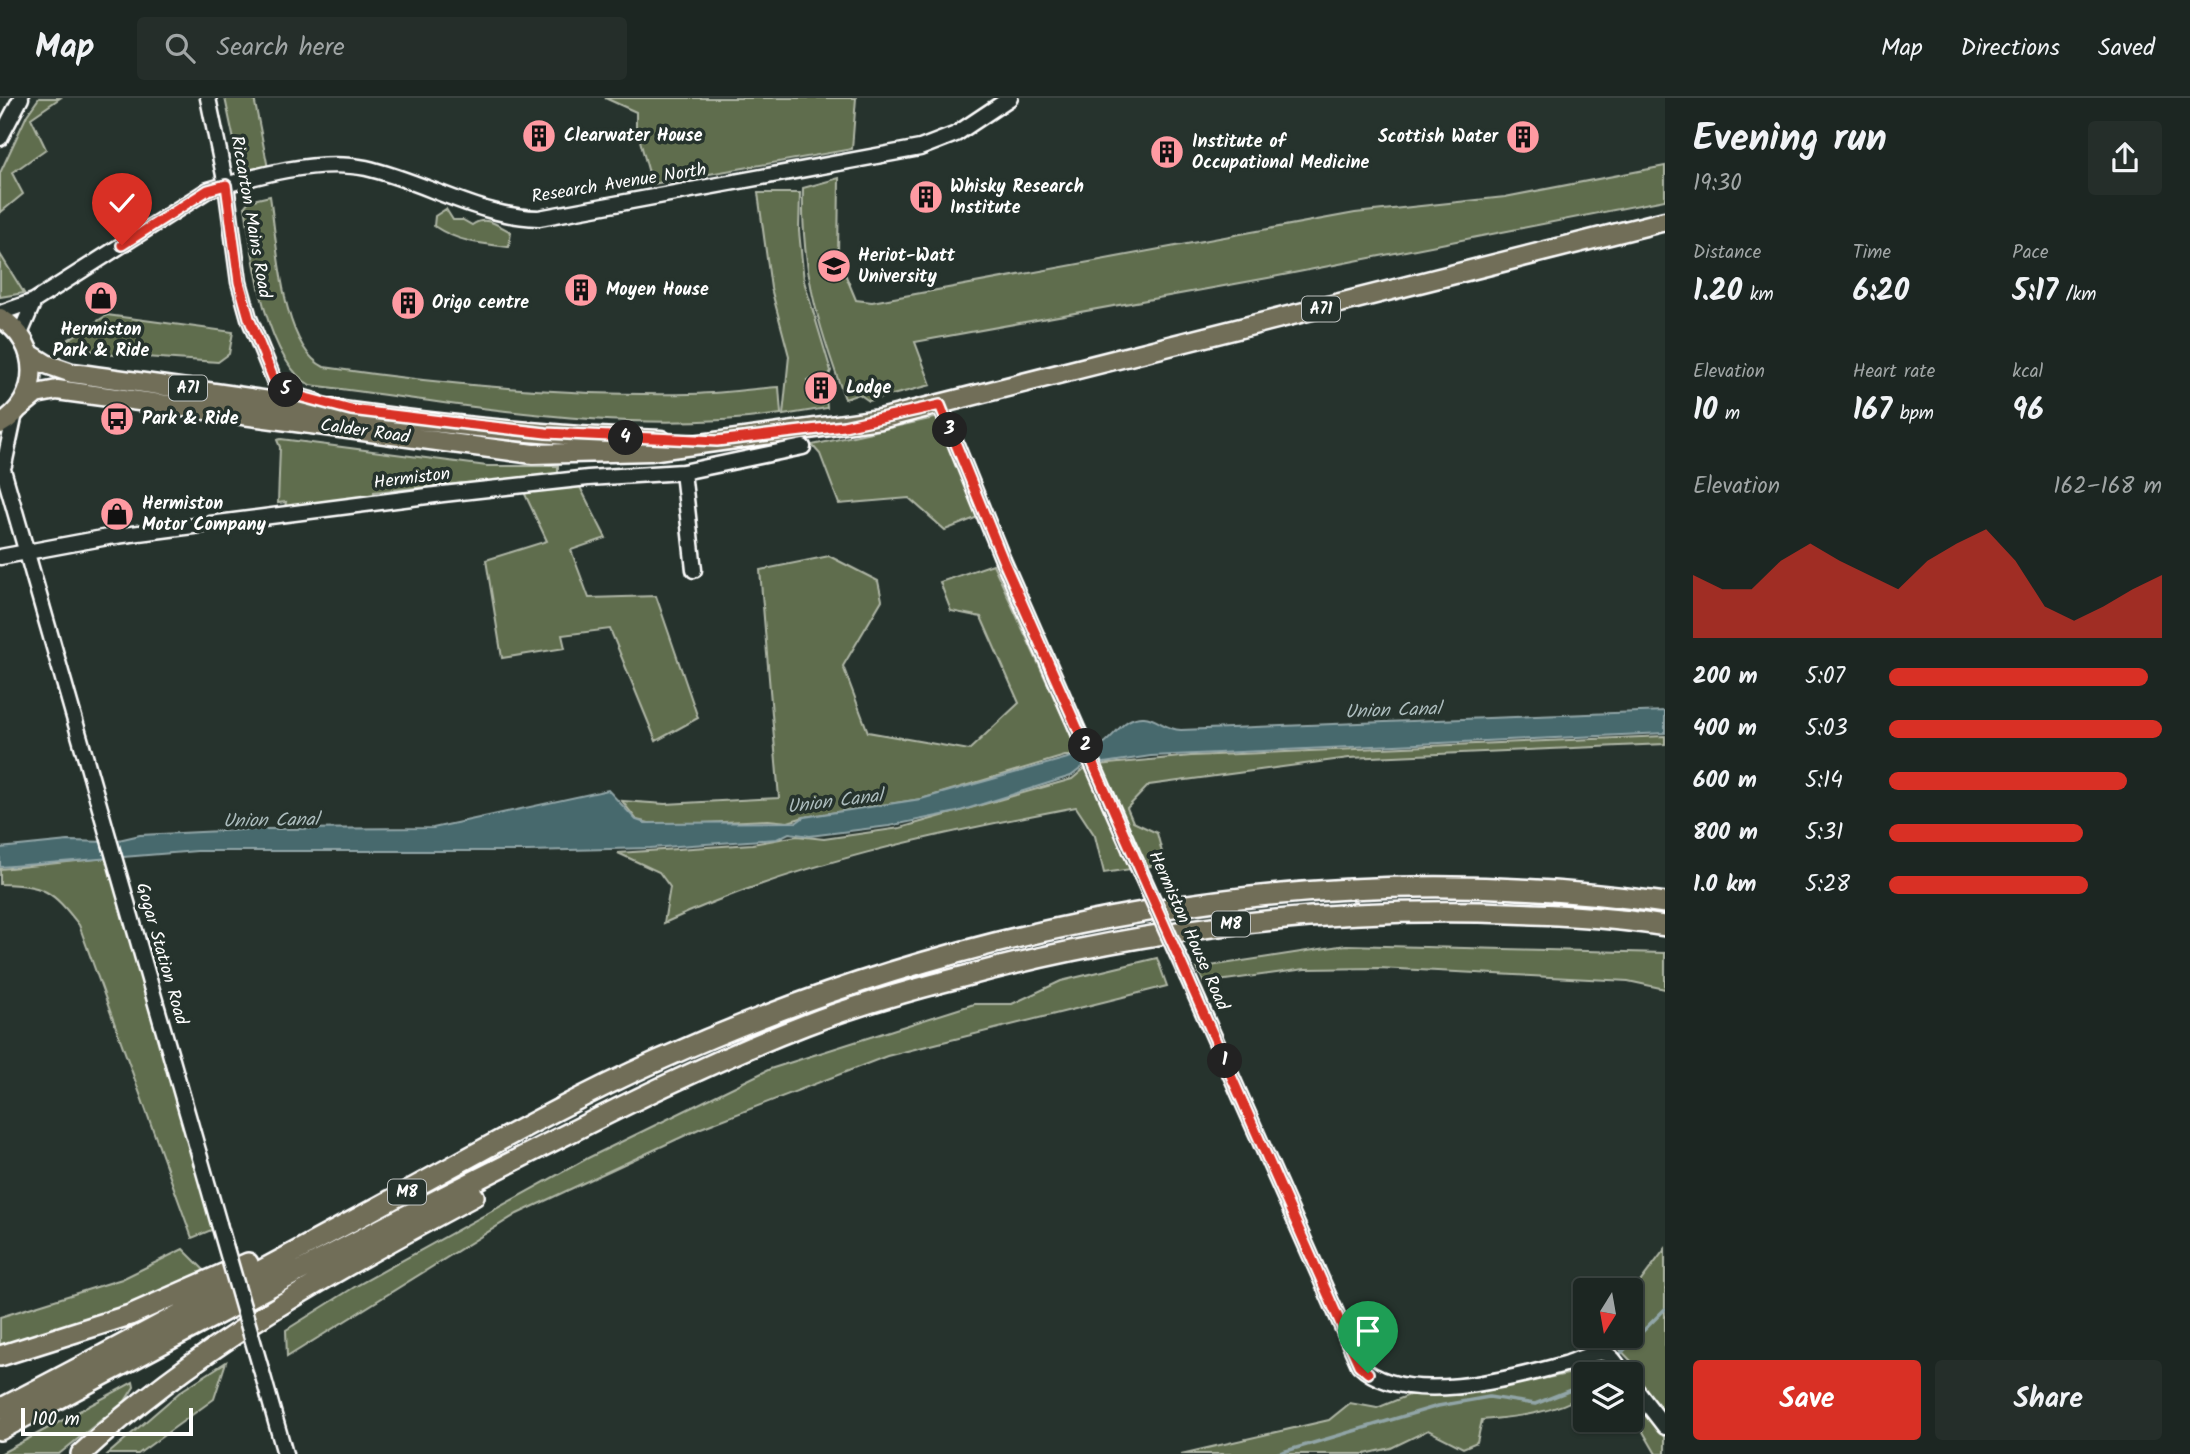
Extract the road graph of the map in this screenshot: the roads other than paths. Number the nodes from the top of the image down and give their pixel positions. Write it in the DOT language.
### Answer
graph roads {
  1 [pos="21,98"];
  2 [pos="208,98"];
  3 [pos="1010,98"];
  4 [pos="0,138"];
  5 [pos="226,185"];
  6 [pos="1665,221"];
  7 [pos="34,301"];
  8 [pos="0,315"];
  9 [pos="20,334"];
  10 [pos="30,354"];
  11 [pos="940,405"];
  12 [pos="351,410"];
  13 [pos="17,411"];
  14 [pos="0,424"];
  15 [pos="717,441"];
  16 [pos="803,447"];
  17 [pos="2,462"];
  18 [pos="683,472"];
  19 [pos="25,551"];
  20 [pos="0,557"];
  21 [pos="694,570"];
  22 [pos="1665,903"];
  23 [pos="1665,926"];
  24 [pos="631,1102"];
  25 [pos="553,1112"];
  26 [pos="0,1356"];
  27 [pos="1614,1362"];
  28 [pos="1643,1398"];
  29 [pos="0,1409"];
  30 [pos="1665,1427"];
  31 [pos="0,1430"];
  32 [pos="81,1454"];
  33 [pos="285,1454"];
  1 -- 4 [label="street"];
  2 -- 5 [label="street, Riccarton Mains Road"];
  3 -- 5 [label="street, Research Avenue North"];
  5 -- 7 [label="street, Research Avenue North"];
  5 -- 12 [label="street, Riccarton Mains Road"];
  6 -- 11 [label="main road, Calder Road / A71"];
  7 -- 8 [label="street, Research Avenue North"];
  7 -- 9 [label="street"];
  8 -- 9 [label="main road"];
  9 -- 10 [label="main road"];
  10 -- 12 [label="main road, Calder Road / A71"];
  10 -- 13 [label="main road"];
  11 -- 15 [label="main road, Calder Road / A71"];
  11 -- 27 [label="street, Hermiston House Road, bridge"];
  12 -- 15 [label="main road, Calder Road / A71"];
  13 -- 14 [label="main road, Calder Road"];
  13 -- 15 [label="main road, Calder Road / A71"];
  13 -- 17 [label="street, Gogar Station Road"];
  16 -- 18 [label="street, Hermiston"];
  17 -- 19 [label="street, Gogar Station Road"];
  18 -- 19 [label="street, Hermiston"];
  18 -- 21 [label="street"];
  19 -- 20 [label="street, Hermiston"];
  19 -- 33 [label="street, Gogar Station Road, bridge"];
  22 -- 25 [label="highway, M8"];
  23 -- 24 [label="highway, M8"];
  24 -- 31 [label="highway, M8"];
  24 -- 32 [label="highway, M8"];
  25 -- 26 [label="highway, M8"];
  25 -- 29 [label="highway, M8"];
  28 -- 30 [label="street, Hermiston House Road"];
}
